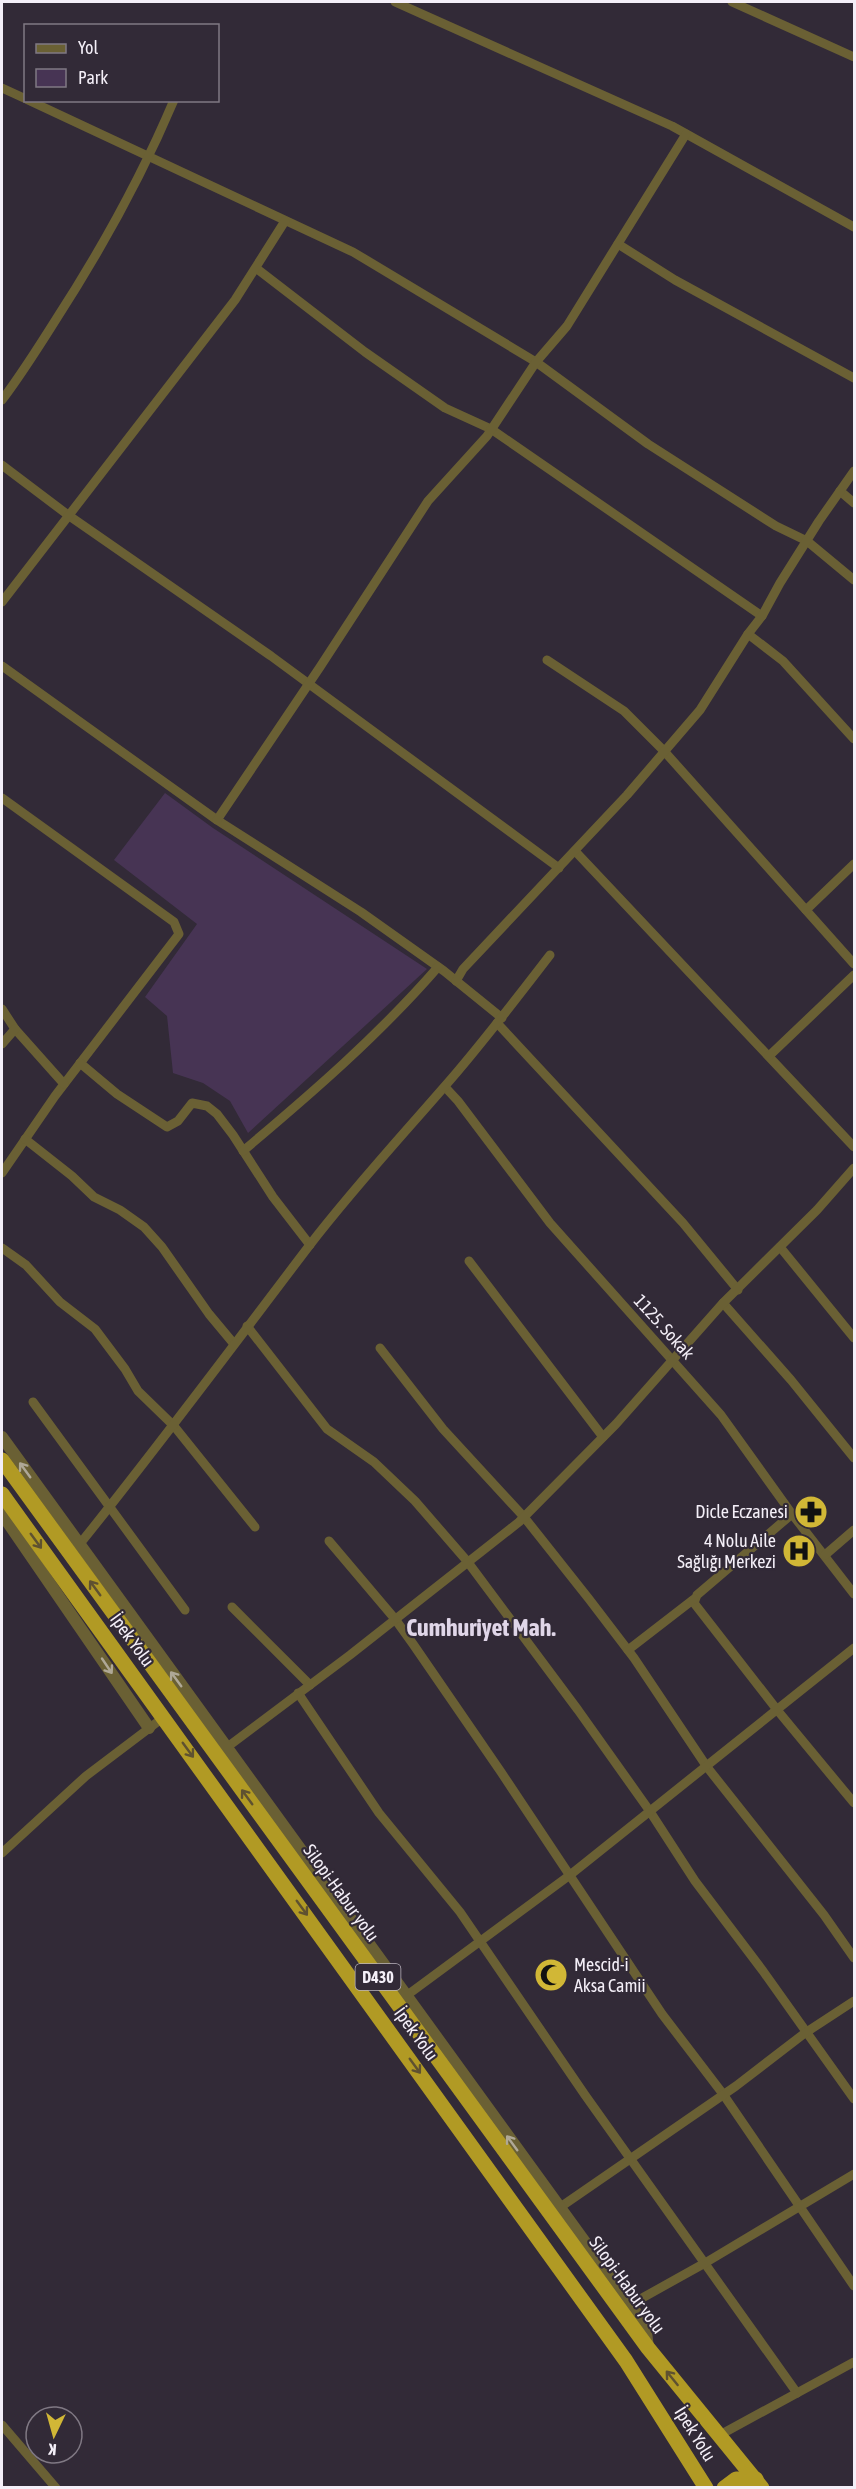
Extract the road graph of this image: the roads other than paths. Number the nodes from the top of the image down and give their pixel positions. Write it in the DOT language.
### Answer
graph roads {
  1 [pos="395,2"];
  2 [pos="732,2"];
  3 [pos="855,57"];
  4 [pos="2,88"];
  5 [pos="24,99"];
  6 [pos="31,102"];
  7 [pos="173,102"];
  8 [pos="686,134"];
  9 [pos="150,158"];
  10 [pos="285,221"];
  11 [pos="855,227"];
  12 [pos="618,244"];
  13 [pos="255,268"];
  14 [pos="536,362"];
  15 [pos="855,378"];
  16 [pos="2,400"];
  17 [pos="491,429"];
  18 [pos="2,465"];
  19 [pos="855,471"];
  20 [pos="840,491"];
  21 [pos="855,503"];
  22 [pos="68,515"];
  23 [pos="807,541"];
  24 [pos="855,580"];
  25 [pos="2,602"];
  26 [pos="762,616"];
  27 [pos="748,634"];
  28 [pos="547,660"];
  29 [pos="2,666"];
  30 [pos="308,684"];
  31 [pos="855,739"];
  32 [pos="664,751"];
  33 [pos="2,798"];
  34 [pos="217,820"];
  35 [pos="575,851"];
  36 [pos="855,864"];
  37 [pos="559,868"];
  38 [pos="807,910"];
  39 [pos="550,955"];
  40 [pos="855,964"];
  41 [pos="438,967"];
  42 [pos="855,975"];
  43 [pos="456,981"];
  44 [pos="2,1009"];
  45 [pos="500,1020"];
  46 [pos="15,1029"];
  47 [pos="2,1044"];
  48 [pos="770,1056"];
  49 [pos="80,1063"];
  50 [pos="64,1084"];
  51 [pos="445,1087"];
  52 [pos="25,1139"];
  53 [pos="855,1147"];
  54 [pos="243,1150"];
  55 [pos="855,1168"];
  56 [pos="2,1173"];
  57 [pos="310,1245"];
  58 [pos="780,1247"];
  59 [pos="2,1248"];
  60 [pos="469,1261"];
  61 [pos="738,1290"];
  62 [pos="723,1303"];
  63 [pos="247,1326"];
  64 [pos="855,1338"];
  65 [pos="234,1344"];
  66 [pos="380,1348"];
  67 [pos="671,1360"];
  68 [pos="33,1402"];
  69 [pos="174,1426"];
  70 [pos="2,1437"];
  71 [pos="603,1437"];
  72 [pos="853,1454"];
  73 [pos="2,1460"];
  74 [pos="2,1494"];
  75 [pos="109,1508"];
  76 [pos="2,1514"];
  77 [pos="792,1514"];
  78 [pos="524,1516"];
  79 [pos="255,1527"];
  80 [pos="855,1530"];
  81 [pos="329,1541"];
  82 [pos="79,1545"];
  83 [pos="825,1555"];
  84 [pos="467,1561"];
  85 [pos="855,1594"];
  86 [pos="694,1599"];
  87 [pos="232,1607"];
  88 [pos="185,1610"];
  89 [pos="395,1619"];
  90 [pos="855,1648"];
  91 [pos="628,1650"];
  92 [pos="310,1684"];
  93 [pos="298,1693"];
  94 [pos="778,1711"];
  95 [pos="164,1717"];
  96 [pos="149,1728"];
  97 [pos="226,1748"];
  98 [pos="707,1767"];
  99 [pos="851,1793"];
  100 [pos="855,1803"];
  101 [pos="649,1810"];
  102 [pos="2,1853"];
  103 [pos="302,1872"];
  104 [pos="570,1875"];
  105 [pos="285,1885"];
  106 [pos="480,1941"];
  107 [pos="855,1958"];
  108 [pos="406,1996"];
  109 [pos="855,2001"];
  110 [pos="805,2033"];
  111 [pos="723,2094"];
  112 [pos="855,2099"];
  113 [pos="631,2157"];
  114 [pos="855,2174"];
  115 [pos="800,2207"];
  116 [pos="559,2208"];
  117 [pos="705,2263"];
  118 [pos="855,2286"];
  119 [pos="625,2308"];
  120 [pos="855,2362"];
  121 [pos="797,2393"];
  122 [pos="2,2425"];
  123 [pos="718,2436"];
  124 [pos="759,2483"];
  125 [pos="56,2487"];
  126 [pos="706,2487"];
  127 [pos="724,2487"];
  1 -- 8 [label="street"];
  2 -- 3 [label="street"];
  4 -- 5 [label="street"];
  6 -- 9 [label="street"];
  7 -- 9 [label="street"];
  8 -- 11 [label="street"];
  8 -- 12 [label="street"];
  9 -- 10 [label="street"];
  9 -- 16 [label="street"];
  10 -- 13 [label="street"];
  10 -- 14 [label="street"];
  12 -- 14 [label="street"];
  12 -- 15 [label="street"];
  13 -- 17 [label="street"];
  13 -- 22 [label="street"];
  14 -- 17 [label="street"];
  14 -- 23 [label="street"];
  17 -- 26 [label="street"];
  17 -- 30 [label="street"];
  18 -- 22 [label="street"];
  19 -- 20 [label="street"];
  20 -- 21 [label="street"];
  20 -- 23 [label="street"];
  22 -- 25 [label="street"];
  22 -- 30 [label="street"];
  23 -- 24 [label="street"];
  23 -- 26 [label="street"];
  26 -- 27 [label="street"];
  27 -- 31 [label="street"];
  27 -- 32 [label="street"];
  28 -- 32 [label="street"];
  29 -- 34 [label="street"];
  30 -- 34 [label="street"];
  30 -- 37 [label="street"];
  32 -- 35 [label="street"];
  32 -- 38 [label="street"];
  33 -- 49 [label="street"];
  34 -- 41 [label="street"];
  35 -- 37 [label="street"];
  35 -- 48 [label="street"];
  36 -- 38 [label="street"];
  37 -- 43 [label="street"];
  38 -- 40 [label="street"];
  39 -- 45 [label="street"];
  41 -- 43 [label="street"];
  41 -- 54 [label="street"];
  42 -- 48 [label="street"];
  43 -- 45 [label="street"];
  44 -- 46 [label="street"];
  45 -- 51 [label="street"];
  45 -- 61 [label="street"];
  46 -- 47 [label="street"];
  46 -- 50 [label="street"];
  48 -- 53 [label="street"];
  49 -- 50 [label="street"];
  49 -- 54 [label="street"];
  50 -- 52 [label="street"];
  51 -- 57 [label="street"];
  51 -- 67 [label="street, 1125. Sokak"];
  52 -- 56 [label="street"];
  52 -- 65 [label="street"];
  54 -- 57 [label="street"];
  55 -- 58 [label="street"];
  57 -- 63 [label="street"];
  58 -- 61 [label="street"];
  58 -- 64 [label="street"];
  59 -- 69 [label="street"];
  60 -- 71 [label="street"];
  61 -- 62 [label="street"];
  62 -- 67 [label="street"];
  62 -- 72 [label="street"];
  63 -- 65 [label="street"];
  63 -- 84 [label="street"];
  65 -- 69 [label="street"];
  66 -- 78 [label="street"];
  67 -- 71 [label="street"];
  67 -- 77 [label="street, 1125. Sokak"];
  68 -- 75 [label="street"];
  69 -- 75 [label="street"];
  69 -- 79 [label="street"];
  82 -- 70 [label="street, one-way"];
  71 -- 78 [label="street"];
  103 -- 73 [label="highway, Silopi-Habur yolu / D430, one-way"];
  74 -- 95 [label="highway, İpek Yolu / D430, one-way"];
  75 -- 82 [label="street"];
  75 -- 88 [label="street"];
  76 -- 96 [label="street, one-way"];
  77 -- 83 [label="street, 1125. Sokak"];
  77 -- 86 [label="street"];
  78 -- 84 [label="street"];
  78 -- 91 [label="street"];
  80 -- 83 [label="street"];
  81 -- 89 [label="street"];
  97 -- 82 [label="street, one-way"];
  83 -- 85 [label="street, 1125. Sokak"];
  84 -- 89 [label="street"];
  84 -- 101 [label="street"];
  86 -- 91 [label="street"];
  86 -- 94 [label="street"];
  87 -- 92 [label="street"];
  89 -- 92 [label="street"];
  89 -- 104 [label="street"];
  90 -- 94 [label="street"];
  91 -- 98 [label="street"];
  92 -- 93 [label="street"];
  93 -- 97 [label="street"];
  93 -- 106 [label="street"];
  94 -- 98 [label="street"];
  94 -- 99 [label="street"];
  95 -- 96 [label="street"];
  95 -- 105 [label="highway, İpek Yolu / D430, one-way"];
  96 -- 102 [label="street"];
  97 -- 108 [label="street"];
  98 -- 101 [label="street"];
  98 -- 107 [label="street"];
  99 -- 100 [label="street"];
  101 -- 104 [label="street"];
  101 -- 110 [label="street"];
  103 -- 105 [label="highway"];
  103 -- 119 [label="highway, Silopi-Habur yolu / D430"];
  104 -- 106 [label="street"];
  104 -- 111 [label="street"];
  105 -- 126 [label="highway, İpek Yolu / D430, one-way"];
  106 -- 108 [label="street"];
  106 -- 113 [label="street"];
  116 -- 108 [label="street, one-way"];
  109 -- 110 [label="street"];
  110 -- 111 [label="street"];
  110 -- 112 [label="street"];
  111 -- 113 [label="street"];
  111 -- 115 [label="street"];
  113 -- 116 [label="street"];
  113 -- 117 [label="street"];
  114 -- 115 [label="street"];
  115 -- 117 [label="street"];
  115 -- 118 [label="street"];
  116 -- 119 [label="street"];
  117 -- 119 [label="street"];
  117 -- 121 [label="street"];
  123 -- 119 [label="highway, Silopi-Habur yolu / D430, one-way"];
  120 -- 121 [label="street"];
  121 -- 123 [label="street"];
  122 -- 125 [label="street"];
  123 -- 124 [label="highway, Silopi-Habur yolu / D430"];
  124 -- 127 [label="highway"];
}
